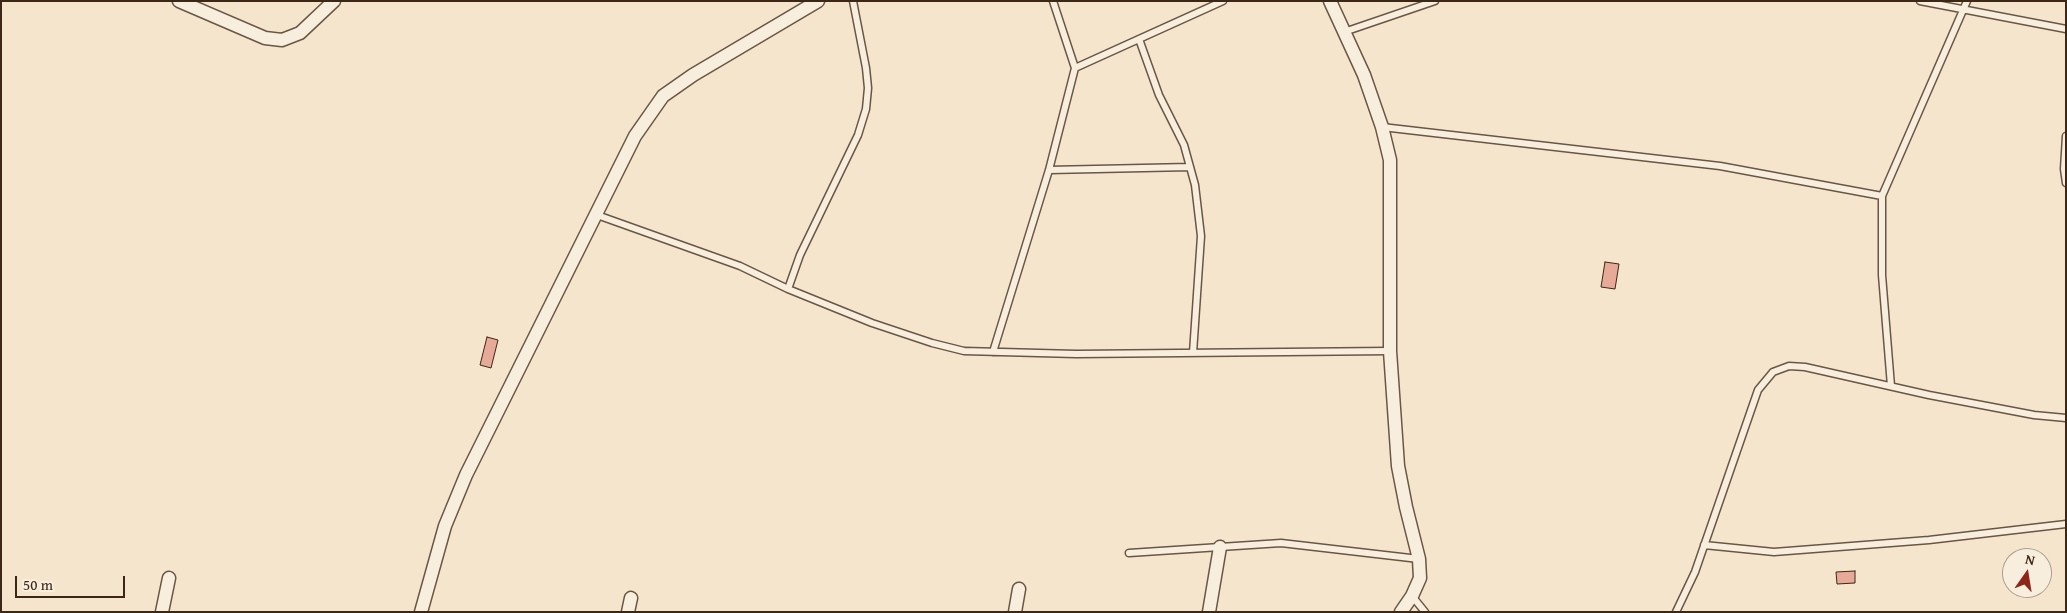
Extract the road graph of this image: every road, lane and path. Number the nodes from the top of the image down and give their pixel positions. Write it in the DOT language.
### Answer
graph roads {
  1 [pos="179,1"];
  2 [pos="334,1"];
  3 [pos="818,1"];
  4 [pos="853,1"];
  5 [pos="1053,1"];
  6 [pos="1223,1"];
  7 [pos="1330,1"];
  8 [pos="1435,1"];
  9 [pos="1920,1"];
  10 [pos="1967,1"];
  11 [pos="1964,10"];
  12 [pos="2066,29"];
  13 [pos="1344,32"];
  14 [pos="1140,39"];
  15 [pos="1075,68"];
  16 [pos="1382,127"];
  17 [pos="2066,136"];
  18 [pos="1190,167"];
  19 [pos="1049,170"];
  20 [pos="2066,183"];
  21 [pos="1882,196"];
  22 [pos="597,215"];
  23 [pos="788,290"];
  24 [pos="1390,351"];
  25 [pos="993,352"];
  26 [pos="1193,353"];
  27 [pos="1891,386"];
  28 [pos="2066,418"];
  29 [pos="2066,524"];
  30 [pos="1704,545"];
  31 [pos="1220,547"];
  32 [pos="1129,553"];
  33 [pos="1419,559"];
  34 [pos="169,578"];
  35 [pos="1019,589"];
  36 [pos="1412,596"];
  37 [pos="631,598"];
  38 [pos="162,612"];
  39 [pos="421,612"];
  40 [pos="628,612"];
  41 [pos="1015,612"];
  42 [pos="1209,612"];
  43 [pos="1401,612"];
  44 [pos="1425,612"];
  45 [pos="1676,612"];
  1 -- 2 [label="street"];
  3 -- 22 [label="street"];
  4 -- 23 [label="lane"];
  5 -- 15 [label="lane"];
  6 -- 14 [label="lane"];
  7 -- 13 [label="street"];
  8 -- 13 [label="lane"];
  9 -- 11 [label="lane"];
  10 -- 11 [label="lane"];
  11 -- 12 [label="lane"];
  11 -- 21 [label="lane"];
  13 -- 16 [label="street"];
  14 -- 15 [label="lane"];
  14 -- 18 [label="lane"];
  15 -- 19 [label="lane"];
  16 -- 21 [label="lane"];
  16 -- 24 [label="street"];
  17 -- 20 [label="lane"];
  18 -- 19 [label="lane"];
  18 -- 26 [label="lane"];
  19 -- 25 [label="lane"];
  21 -- 27 [label="lane"];
  22 -- 23 [label="lane"];
  22 -- 39 [label="street"];
  23 -- 25 [label="lane"];
  24 -- 26 [label="lane"];
  24 -- 33 [label="street"];
  25 -- 26 [label="lane"];
  27 -- 28 [label="lane"];
  27 -- 30 [label="lane"];
  29 -- 30 [label="lane"];
  30 -- 45 [label="lane"];
  31 -- 32 [label="lane"];
  31 -- 33 [label="lane"];
  31 -- 42 [label="street"];
  33 -- 36 [label="street"];
  34 -- 38 [label="street"];
  35 -- 41 [label="street"];
  36 -- 43 [label="street"];
  36 -- 44 [label="lane"];
  37 -- 40 [label="street"];
}
